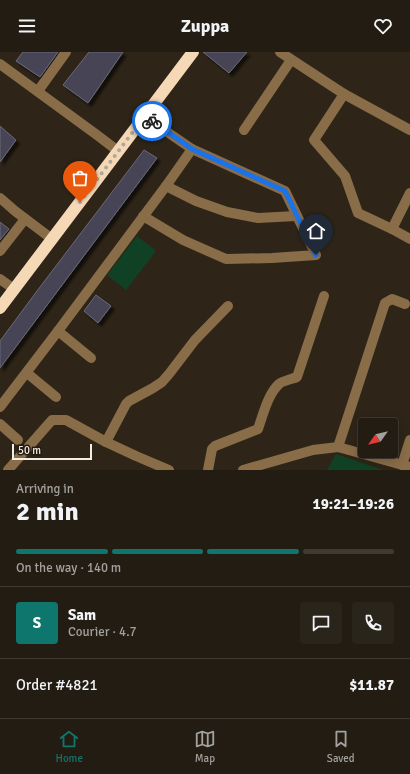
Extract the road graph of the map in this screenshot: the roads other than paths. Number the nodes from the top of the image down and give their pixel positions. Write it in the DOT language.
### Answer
graph roads {
  1 [pos="66,52"];
  2 [pos="193,52"];
  3 [pos="280,52"];
  4 [pos="291,60"];
  5 [pos="0,64"];
  6 [pos="38,91"];
  7 [pos="344,94"];
  8 [pos="145,116"];
  9 [pos="244,130"];
  10 [pos="410,130"];
  11 [pos="192,149"];
  12 [pos="118,151"];
  13 [pos="166,186"];
  14 [pos="410,193"];
  15 [pos="0,198"];
  16 [pos="143,216"];
  17 [pos="296,216"];
  18 [pos="25,219"];
  19 [pos="392,229"];
  20 [pos="52,239"];
  21 [pos="410,239"];
  22 [pos="0,251"];
  23 [pos="0,280"];
  24 [pos="14,289"];
  25 [pos="324,296"];
  26 [pos="405,304"];
  27 [pos="228,306"];
  28 [pos="0,308"];
  29 [pos="58,331"];
  30 [pos="91,358"];
  31 [pos="27,373"];
  32 [pos="56,397"];
  33 [pos="0,406"];
  34 [pos="0,424"];
  35 [pos="18,440"];
  36 [pos="410,440"];
  37 [pos="106,442"];
  38 [pos="338,447"];
  39 [pos="406,466"];
  40 [pos="8,470"];
  41 [pos="169,470"];
  42 [pos="208,470"];
  43 [pos="243,470"];
  1 -- 6 [label="street"];
  2 -- 8 [label="highway"];
  3 -- 4 [label="street"];
  4 -- 7 [label="street"];
  4 -- 9 [label="street"];
  5 -- 6 [label="street"];
  6 -- 12 [label="street"];
  7 -- 10 [label="street"];
  7 -- 19 [label="street"];
  8 -- 11 [label="street"];
  8 -- 12 [label="highway"];
  11 -- 13 [label="street"];
  11 -- 17 [label="street"];
  12 -- 20 [label="highway"];
  13 -- 16 [label="street"];
  13 -- 17 [label="street"];
  14 -- 19 [label="street"];
  15 -- 18 [label="street"];
  16 -- 17 [label="street"];
  16 -- 29 [label="street"];
  18 -- 20 [label="street"];
  18 -- 22 [label="street"];
  19 -- 21 [label="street"];
  20 -- 24 [label="highway"];
  23 -- 24 [label="street"];
  24 -- 28 [label="highway"];
  25 -- 42 [label="street"];
  26 -- 38 [label="street"];
  27 -- 37 [label="street"];
  29 -- 30 [label="street"];
  29 -- 31 [label="street"];
  31 -- 32 [label="street"];
  31 -- 33 [label="street"];
  34 -- 35 [label="street"];
  36 -- 39 [label="street"];
  37 -- 40 [label="street"];
  37 -- 41 [label="street"];
  38 -- 39 [label="street"];
  38 -- 43 [label="street"];
}
